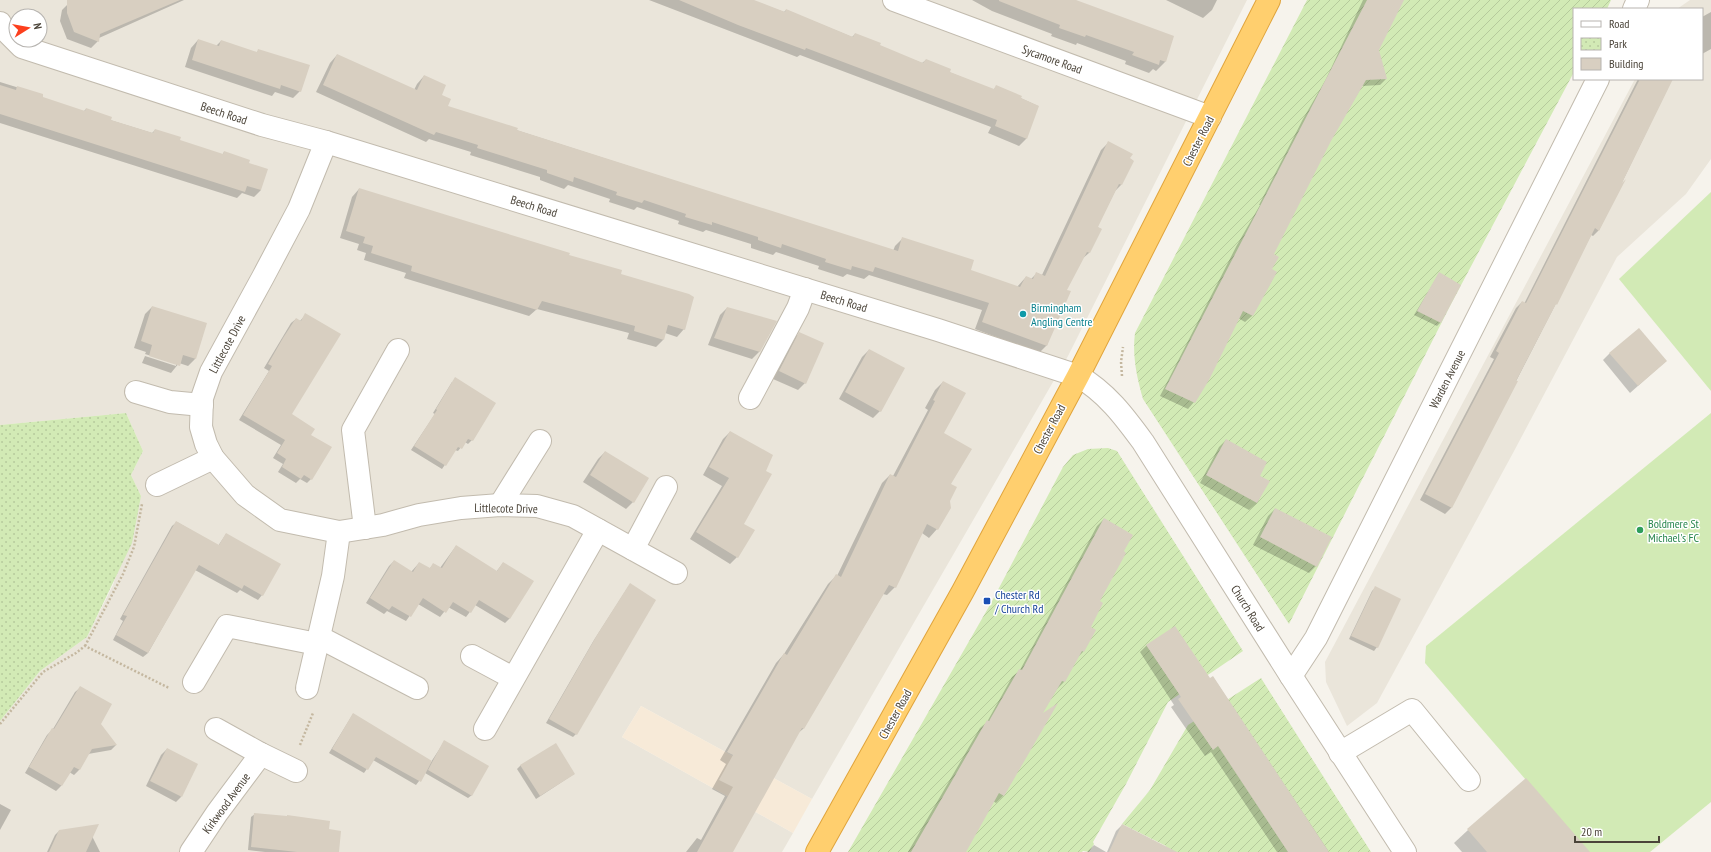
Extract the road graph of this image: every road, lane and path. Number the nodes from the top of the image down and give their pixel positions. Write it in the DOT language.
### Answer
graph roads {
  1 [pos="894,0"];
  2 [pos="1270,0"];
  3 [pos="0,23"];
  4 [pos="1597,80"];
  5 [pos="1210,117"];
  6 [pos="326,142"];
  7 [pos="805,289"];
  8 [pos="1124,343"];
  9 [pos="398,350"];
  10 [pos="1078,376"];
  11 [pos="1122,378"];
  12 [pos="136,392"];
  13 [pos="750,398"];
  14 [pos="202,405"];
  15 [pos="540,441"];
  16 [pos="213,458"];
  17 [pos="157,485"];
  18 [pos="666,487"];
  19 [pos="500,505"];
  20 [pos="365,528"];
  21 [pos="598,530"];
  22 [pos="339,532"];
  23 [pos="632,549"];
  24 [pos="676,573"];
  25 [pos="318,640"];
  26 [pos="86,646"];
  27 [pos="472,656"];
  28 [pos="1290,676"];
  29 [pos="513,678"];
  30 [pos="194,682"];
  31 [pos="307,688"];
  32 [pos="417,688"];
  33 [pos="171,689"];
  34 [pos="0,724"];
  35 [pos="216,729"];
  36 [pos="485,730"];
  37 [pos="299,747"];
  38 [pos="1340,753"];
  39 [pos="261,754"];
  40 [pos="296,770"];
  41 [pos="1470,780"];
  42 [pos="191,852"];
  43 [pos="817,852"];
  44 [pos="1405,852"];
  1 -- 5 [label="street, Sycamore Road"];
  2 -- 5 [label="highway, Chester Road"];
  3 -- 6 [label="street, Beech Road"];
  4 -- 28 [label="street, Warden Avenue"];
  5 -- 10 [label="highway, Chester Road"];
  6 -- 7 [label="street, Beech Road"];
  6 -- 14 [label="street, Littlecote Drive"];
  7 -- 10 [label="street, Beech Road"];
  7 -- 13 [label="street"];
  8 -- 11 [label="path"];
  9 -- 20 [label="street"];
  10 -- 28 [label="street, Church Road"];
  10 -- 43 [label="highway, Chester Road"];
  12 -- 14 [label="street"];
  14 -- 16 [label="street, Littlecote Drive"];
  15 -- 19 [label="street"];
  16 -- 17 [label="street"];
  16 -- 22 [label="street, Littlecote Drive"];
  17 -- 26 [label="path"];
  18 -- 23 [label="street"];
  19 -- 20 [label="street, Littlecote Drive"];
  19 -- 21 [label="street, Littlecote Drive"];
  20 -- 22 [label="street, Littlecote Drive"];
  21 -- 23 [label="street, Littlecote Drive"];
  21 -- 29 [label="street"];
  22 -- 25 [label="street"];
  23 -- 24 [label="street, Littlecote Drive"];
  25 -- 30 [label="street"];
  25 -- 31 [label="street"];
  25 -- 32 [label="street"];
  26 -- 33 [label="path"];
  26 -- 34 [label="path"];
  27 -- 29 [label="street"];
  28 -- 38 [label="street, Church Road"];
  29 -- 36 [label="street"];
  31 -- 37 [label="path"];
  35 -- 39 [label="street"];
  38 -- 41 [label="street"];
  38 -- 44 [label="street, Church Road"];
  39 -- 40 [label="street"];
  39 -- 42 [label="street, Kirkwood Avenue"];
}
